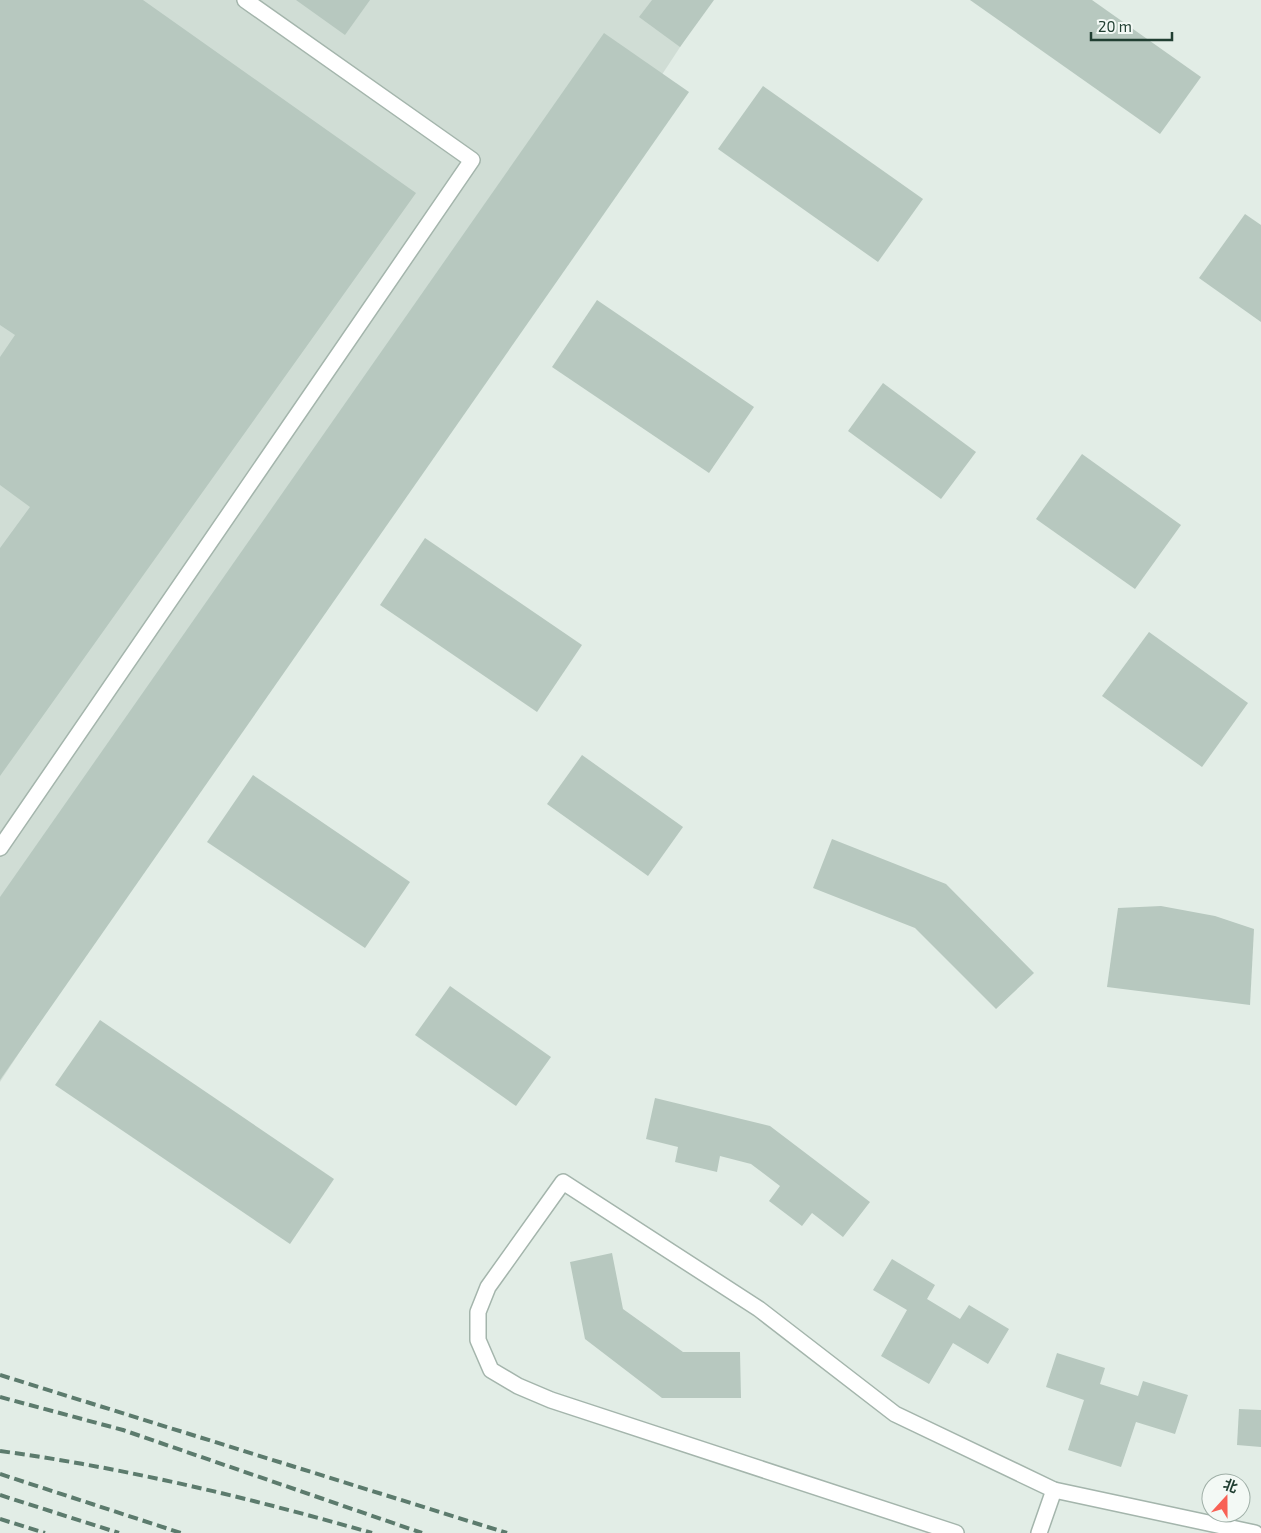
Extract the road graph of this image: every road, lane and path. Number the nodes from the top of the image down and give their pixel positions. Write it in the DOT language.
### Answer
graph roads {
  1 [pos="244,0"];
  2 [pos="0,848"];
  3 [pos="1054,1490"];
  4 [pos="956,1533"];
  5 [pos="1039,1533"];
  6 [pos="1255,1533"];
  1 -- 2 [label="street"];
  3 -- 4 [label="street"];
  3 -- 5 [label="street"];
  3 -- 6 [label="street"];
}
